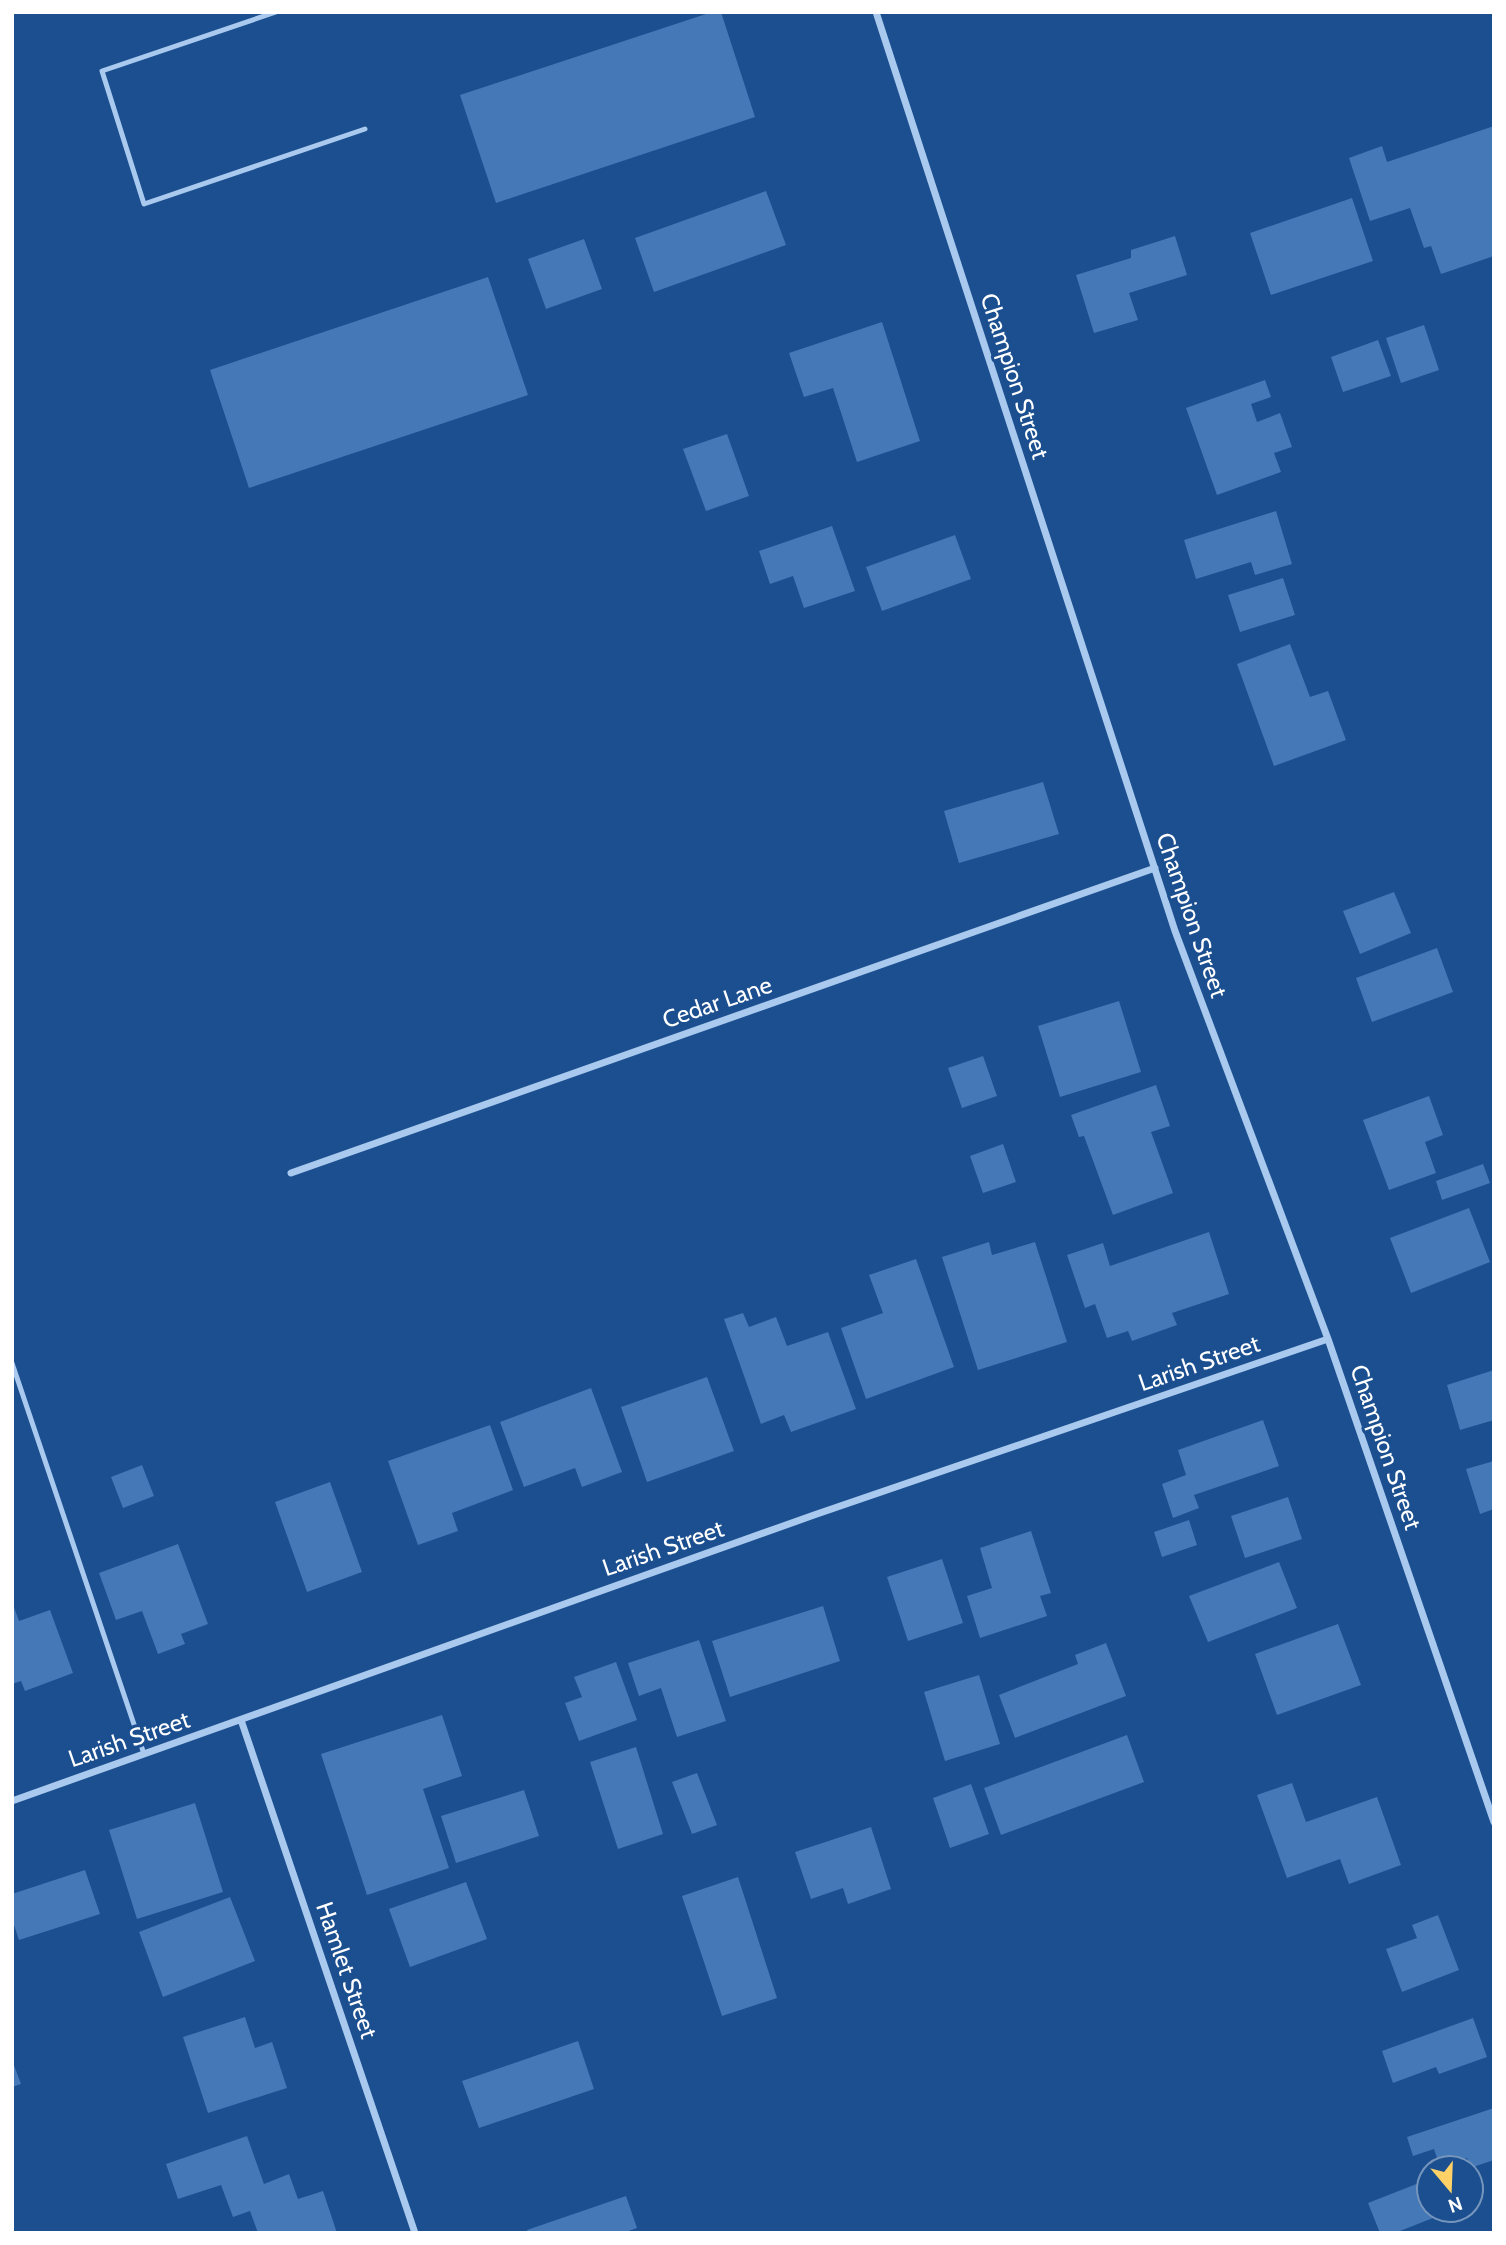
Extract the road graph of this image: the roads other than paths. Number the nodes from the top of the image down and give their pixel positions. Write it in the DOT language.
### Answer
graph roads {
  1 [pos="275,12"];
  2 [pos="876,12"];
  3 [pos="365,129"];
  4 [pos="1155,868"];
  5 [pos="291,1173"];
  6 [pos="1328,1339"];
  7 [pos="12,1363"];
  8 [pos="241,1720"];
  9 [pos="144,1754"];
  10 [pos="12,1801"];
  11 [pos="1494,1822"];
  12 [pos="415,2233"];
  1 -- 3 [label="lane"];
  2 -- 4 [label="street, Champion Street"];
  4 -- 5 [label="street, Cedar Lane"];
  4 -- 6 [label="street, Champion Street"];
  6 -- 8 [label="street, Larish Street"];
  6 -- 11 [label="street, Champion Street"];
  7 -- 9 [label="lane"];
  8 -- 9 [label="street, Larish Street"];
  8 -- 12 [label="street, Hamlet Street"];
  9 -- 10 [label="street, Larish Street"];
}
